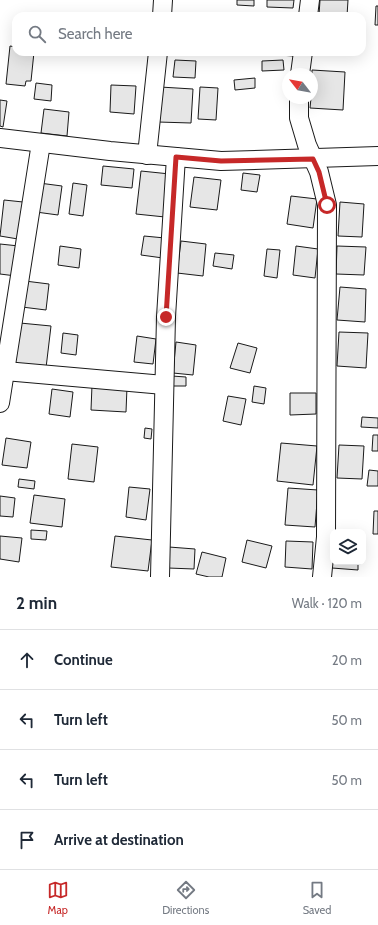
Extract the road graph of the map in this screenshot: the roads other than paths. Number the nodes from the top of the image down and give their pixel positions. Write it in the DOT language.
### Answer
graph roads {
  1 [pos="163,0"];
  2 [pos="310,0"];
  3 [pos="162,12"];
  4 [pos="308,12"];
  5 [pos="158,56"];
  6 [pos="302,56"];
  7 [pos="301,68"];
  8 [pos="299,104"];
  9 [pos="0,138"];
  10 [pos="42,143"];
  11 [pos="147,155"];
  12 [pos="378,156"];
  13 [pos="176,157"];
  14 [pos="313,159"];
  15 [pos="5,371"];
  16 [pos="164,385"];
  17 [pos="0,403"];
  18 [pos="160,577"];
  19 [pos="322,577"];
  1 -- 3 [label="street"];
  2 -- 4 [label="street"];
  5 -- 11 [label="street"];
  6 -- 7 [label="street"];
  8 -- 14 [label="street"];
  9 -- 10 [label="street"];
  10 -- 11 [label="street"];
  10 -- 15 [label="street"];
  11 -- 13 [label="street"];
  12 -- 14 [label="street"];
  13 -- 14 [label="street"];
  13 -- 16 [label="street"];
  14 -- 19 [label="street"];
  15 -- 16 [label="street"];
  15 -- 17 [label="street"];
  16 -- 18 [label="street"];
}
